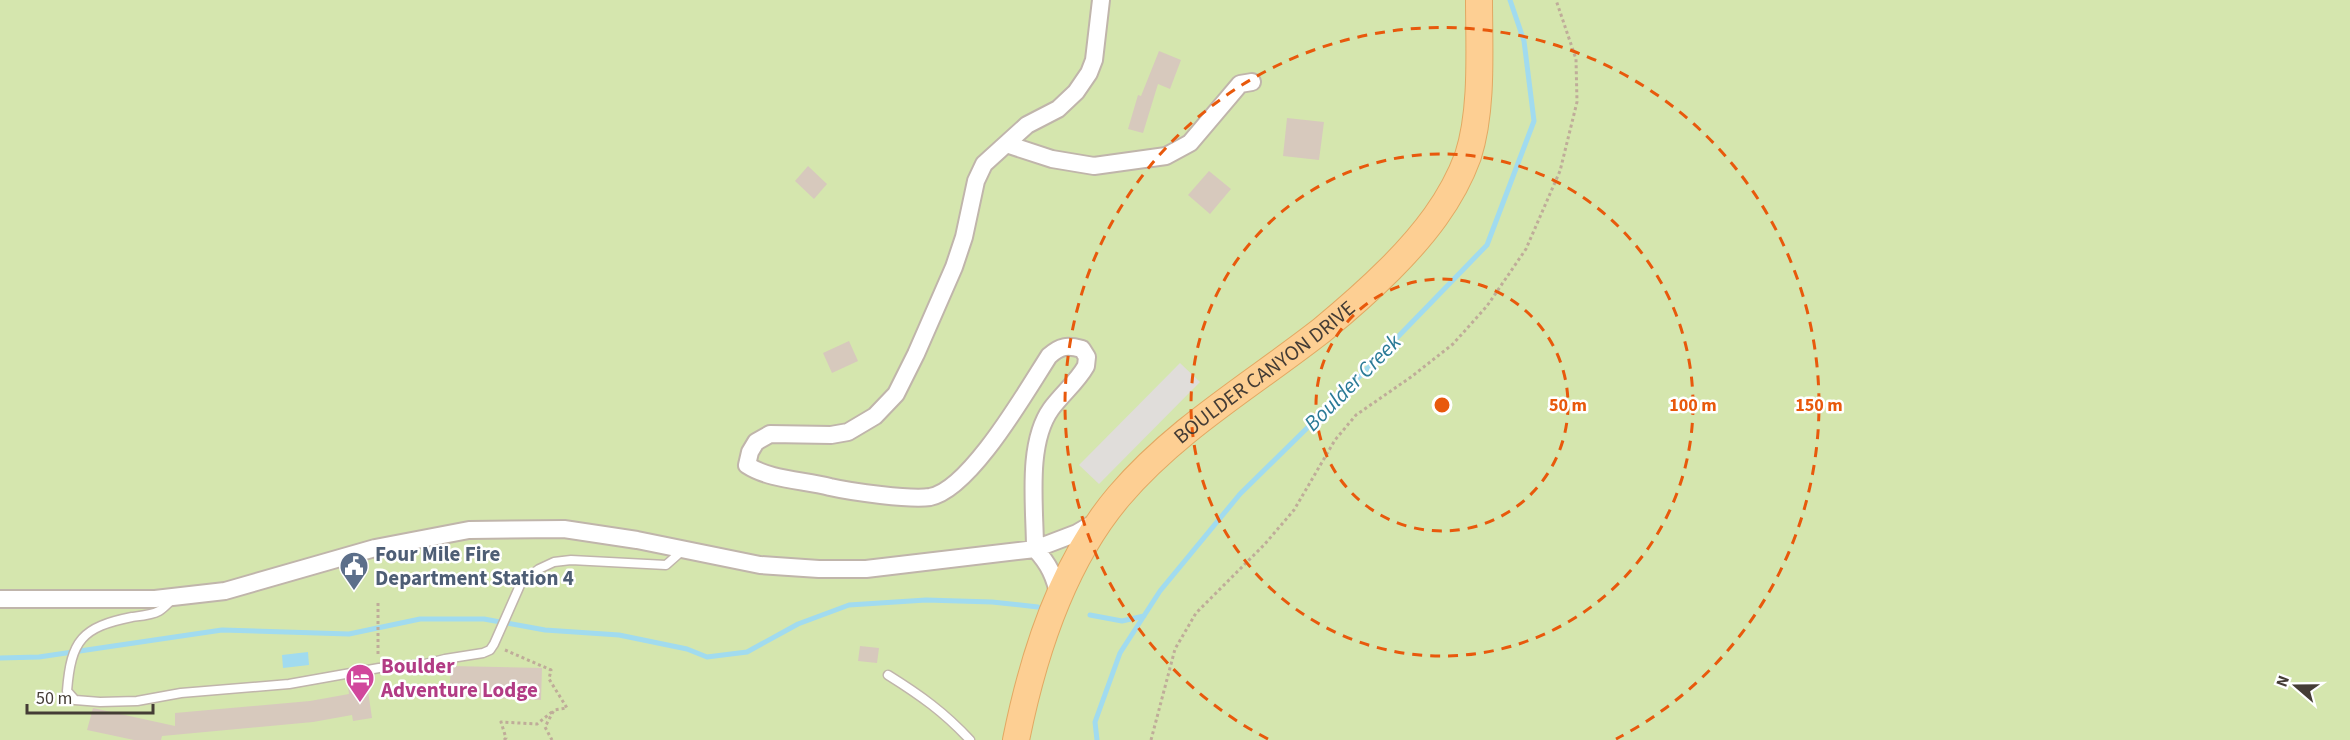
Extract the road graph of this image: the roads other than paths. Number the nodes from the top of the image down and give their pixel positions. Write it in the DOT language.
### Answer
graph roads {
  1 [pos="1101,0"];
  2 [pos="1479,0"];
  3 [pos="1252,82"];
  4 [pos="1006,144"];
  5 [pos="1100,519"];
  6 [pos="1035,549"];
  7 [pos="683,550"];
  8 [pos="176,597"];
  9 [pos="1059,597"];
  10 [pos="0,599"];
  11 [pos="888,675"];
  12 [pos="970,740"];
  13 [pos="1016,740"];
  1 -- 4 [label="street"];
  2 -- 5 [label="main road, BOULDER CANYON DRIVE"];
  3 -- 4 [label="street"];
  4 -- 6 [label="street"];
  5 -- 6 [label="street"];
  5 -- 9 [label="main road, BOULDER CANYON DRIVE"];
  6 -- 7 [label="street"];
  6 -- 9 [label="street"];
  7 -- 8 [label="street"];
  7 -- 8 [label="lane"];
  8 -- 10 [label="street"];
  9 -- 13 [label="main road, BOULDER CANYON DRIVE"];
  11 -- 12 [label="lane"];
}
